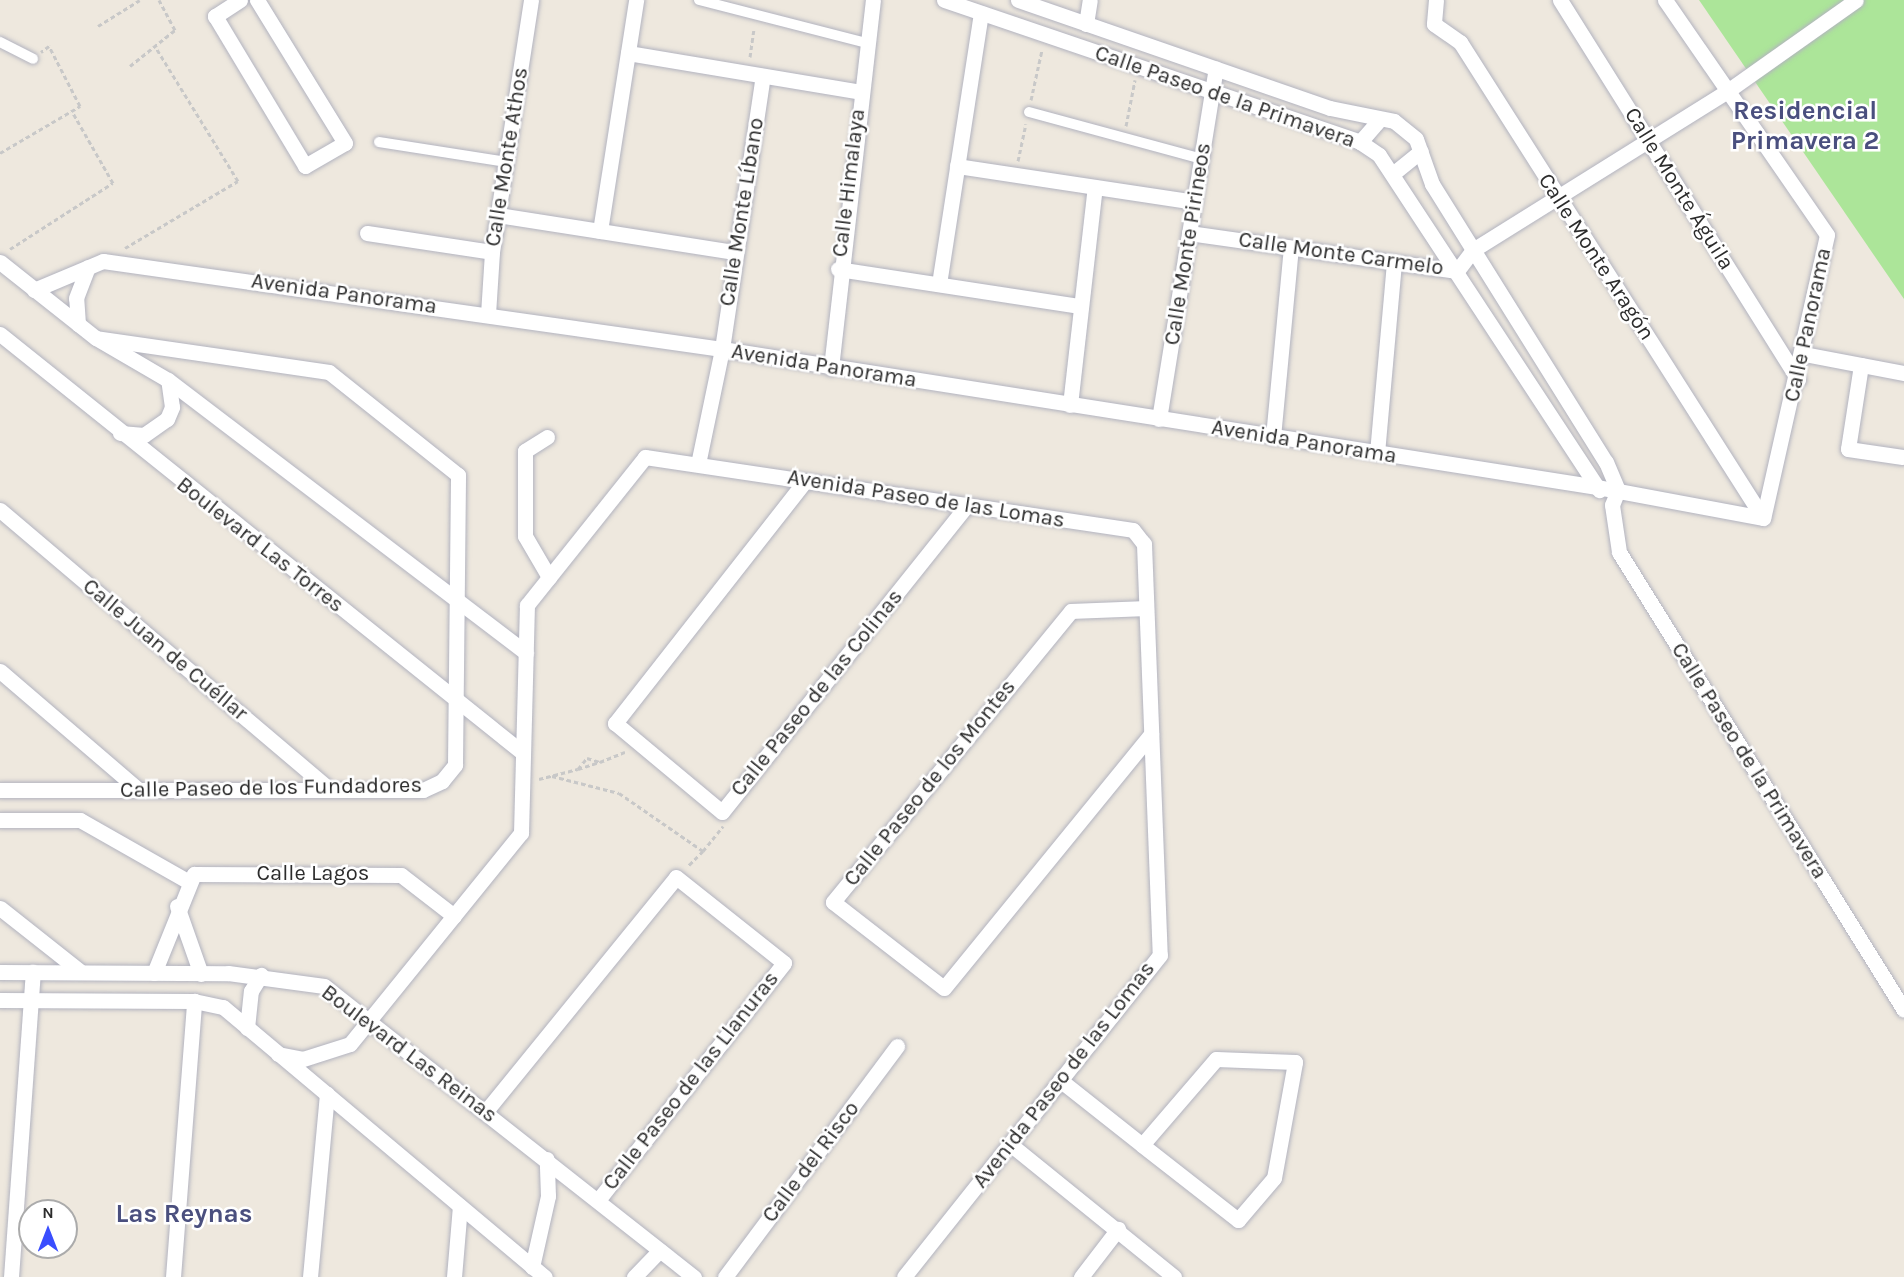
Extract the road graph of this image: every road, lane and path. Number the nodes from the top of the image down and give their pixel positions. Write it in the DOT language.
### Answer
graph roads {
  1 [pos="140,0"];
  2 [pos="159,0"];
  3 [pos="240,0"];
  4 [pos="257,0"];
  5 [pos="531,0"];
  6 [pos="636,0"];
  7 [pos="699,0"];
  8 [pos="873,0"];
  9 [pos="944,0"];
  10 [pos="1018,0"];
  11 [pos="1090,0"];
  12 [pos="1436,0"];
  13 [pos="1560,0"];
  14 [pos="1665,0"];
  15 [pos="1856,0"];
  16 [pos="981,13"];
  17 [pos="755,14"];
  18 [pos="1086,24"];
  19 [pos="98,26"];
  20 [pos="0,42"];
  21 [pos="867,43"];
  22 [pos="49,46"];
  23 [pos="155,46"];
  24 [pos="628,53"];
  25 [pos="33,58"];
  26 [pos="130,66"];
  27 [pos="1137,66"];
  28 [pos="1216,69"];
  29 [pos="756,75"];
  30 [pos="861,92"];
  31 [pos="1212,92"];
  32 [pos="1726,93"];
  33 [pos="72,111"];
  34 [pos="1029,112"];
  35 [pos="1380,119"];
  36 [pos="1124,137"];
  37 [pos="1649,141"];
  38 [pos="379,142"];
  39 [pos="1360,142"];
  40 [pos="1421,152"];
  41 [pos="0,153"];
  42 [pos="1202,159"];
  43 [pos="506,162"];
  44 [pos="957,166"];
  45 [pos="1395,172"];
  46 [pos="1095,187"];
  47 [pos="1558,197"];
  48 [pos="1194,202"];
  49 [pos="498,215"];
  50 [pos="600,231"];
  51 [pos="367,233"];
  52 [pos="1190,233"];
  53 [pos="1291,248"];
  54 [pos="1473,250"];
  55 [pos="492,252"];
  56 [pos="733,252"];
  57 [pos="0,255"];
  58 [pos="0,262"];
  59 [pos="1394,263"];
  60 [pos="96,264"];
  61 [pos="838,269"];
  62 [pos="1457,271"];
  63 [pos="939,285"];
  64 [pos="34,290"];
  65 [pos="1079,306"];
  66 [pos="488,314"];
  67 [pos="78,324"];
  68 [pos="0,334"];
  69 [pos="96,338"];
  70 [pos="722,349"];
  71 [pos="1804,354"];
  72 [pos="1861,365"];
  73 [pos="831,368"];
  74 [pos="1904,373"];
  75 [pos="1798,378"];
  76 [pos="168,380"];
  77 [pos="1070,405"];
  78 [pos="1159,419"];
  79 [pos="117,432"];
  80 [pos="547,437"];
  81 [pos="1273,437"];
  82 [pos="1377,453"];
  83 [pos="1902,457"];
  84 [pos="698,464"];
  85 [pos="805,481"];
  86 [pos="1597,487"];
  87 [pos="1615,497"];
  88 [pos="967,505"];
  89 [pos="0,510"];
  90 [pos="1763,518"];
  91 [pos="549,577"];
  92 [pos="456,600"];
  93 [pos="1146,608"];
  94 [pos="526,653"];
  95 [pos="0,671"];
  96 [pos="455,700"];
  97 [pos="1151,734"];
  98 [pos="642,746"];
  99 [pos="523,753"];
  100 [pos="600,762"];
  101 [pos="578,769"];
  102 [pos="552,776"];
  103 [pos="522,783"];
  104 [pos="0,790"];
  105 [pos="139,790"];
  106 [pos="330,790"];
  107 [pos="722,812"];
  108 [pos="0,820"];
  109 [pos="703,851"];
  110 [pos="676,877"];
  111 [pos="189,882"];
  112 [pos="177,906"];
  113 [pos="0,908"];
  114 [pos="454,916"];
  115 [pos="0,972"];
  116 [pos="33,972"];
  117 [pos="81,972"];
  118 [pos="154,973"];
  119 [pos="201,974"];
  120 [pos="261,975"];
  121 [pos="0,1000"];
  122 [pos="31,1000"];
  123 [pos="194,1001"];
  124 [pos="1904,1010"];
  125 [pos="369,1021"];
  126 [pos="248,1028"];
  127 [pos="897,1046"];
  128 [pos="278,1054"];
  129 [pos="1060,1080"];
  130 [pos="327,1094"];
  131 [pos="486,1111"];
  132 [pos="1010,1144"];
  133 [pos="1142,1145"];
  134 [pos="547,1159"];
  135 [pos="598,1200"];
  136 [pos="460,1206"];
  137 [pos="1118,1229"];
  138 [pos="660,1250"];
  139 [pos="532,1267"];
  140 [pos="11,1277"];
  141 [pos="173,1277"];
  142 [pos="310,1277"];
  143 [pos="454,1277"];
  144 [pos="545,1277"];
  145 [pos="634,1277"];
  146 [pos="694,1277"];
  147 [pos="725,1277"];
  148 [pos="904,1277"];
  149 [pos="1081,1277"];
  150 [pos="1174,1277"];
  1 -- 19 [label="path"];
  2 -- 23 [label="path"];
  3 -- 4 [label="street"];
  5 -- 43 [label="street, Calle Monte Athos"];
  6 -- 24 [label="street"];
  7 -- 17 [label="street"];
  8 -- 21 [label="street, Calle Himalaya"];
  9 -- 16 [label="street, Calle Paseo de la Primavera"];
  10 -- 18 [label="street, Calle Paseo de la Primavera"];
  11 -- 18 [label="street"];
  12 -- 47 [label="street, Calle Monte Aragón"];
  13 -- 37 [label="street, Calle Monte Águila"];
  14 -- 32 [label="street, Calle Panorama"];
  15 -- 32 [label="street, Calle Monte Carmelo"];
  16 -- 27 [label="street, Calle Paseo de la Primavera"];
  16 -- 44 [label="street"];
  17 -- 21 [label="street"];
  17 -- 29 [label="path"];
  18 -- 28 [label="street, Calle Paseo de la Primavera"];
  20 -- 25 [label="street"];
  21 -- 30 [label="street, Calle Himalaya"];
  22 -- 33 [label="path"];
  23 -- 26 [label="path"];
  23 -- 60 [label="path"];
  24 -- 29 [label="street"];
  24 -- 50 [label="street"];
  27 -- 31 [label="street, Calle Paseo de la Primavera"];
  27 -- 36 [label="path"];
  28 -- 31 [label="street, Calle Monte Pirineos"];
  28 -- 35 [label="street, Calle Paseo de la Primavera"];
  29 -- 30 [label="street"];
  29 -- 56 [label="street, Calle Monte Líbano"];
  30 -- 61 [label="street, Calle Himalaya"];
  31 -- 39 [label="street, Calle Paseo de la Primavera"];
  31 -- 42 [label="street, Calle Monte Pirineos"];
  32 -- 37 [label="street, Calle Monte Carmelo"];
  32 -- 71 [label="street, Calle Panorama"];
  33 -- 41 [label="path"];
  33 -- 57 [label="path"];
  34 -- 36 [label="street"];
  35 -- 39 [label="street"];
  35 -- 40 [label="street, Calle Paseo de la Primavera"];
  36 -- 42 [label="street"];
  37 -- 47 [label="street, Calle Monte Carmelo"];
  37 -- 75 [label="street, Calle Monte Águila"];
  38 -- 43 [label="street"];
  39 -- 45 [label="street, Calle Paseo de la Primavera"];
  40 -- 45 [label="street"];
  40 -- 54 [label="street, Calle Paseo de la Primavera"];
  42 -- 48 [label="street, Calle Monte Pirineos"];
  43 -- 49 [label="street, Calle Monte Athos"];
  44 -- 46 [label="street"];
  44 -- 63 [label="street"];
  45 -- 62 [label="street, Calle Paseo de la Primavera"];
  46 -- 48 [label="street"];
  46 -- 65 [label="street"];
  47 -- 54 [label="street, Calle Monte Carmelo"];
  47 -- 90 [label="street, Calle Monte Aragón"];
  48 -- 52 [label="street, Calle Monte Pirineos"];
  49 -- 50 [label="street"];
  49 -- 55 [label="street, Calle Monte Athos"];
  50 -- 56 [label="street"];
  51 -- 55 [label="street"];
  52 -- 53 [label="street, Calle Monte Carmelo"];
  52 -- 78 [label="street, Calle Monte Pirineos"];
  53 -- 59 [label="street, Calle Monte Carmelo"];
  53 -- 81 [label="street"];
  54 -- 62 [label="street, Calle Monte Carmelo"];
  54 -- 87 [label="street, Calle Paseo de la Primavera"];
  55 -- 66 [label="street, Calle Monte Athos"];
  56 -- 70 [label="street, Calle Monte Líbano"];
  58 -- 64 [label="street"];
  59 -- 62 [label="street, Calle Monte Carmelo"];
  59 -- 82 [label="street"];
  60 -- 64 [label="street"];
  60 -- 66 [label="street, Avenida Panorama"];
  60 -- 67 [label="street"];
  61 -- 63 [label="street"];
  61 -- 73 [label="street, Calle Himalaya"];
  62 -- 86 [label="street, Calle Paseo de la Primavera"];
  63 -- 65 [label="street"];
  64 -- 67 [label="street"];
  65 -- 77 [label="street"];
  66 -- 70 [label="street, Avenida Panorama"];
  67 -- 69 [label="street"];
  68 -- 79 [label="street, Boulevard Las Torres"];
  69 -- 76 [label="street"];
  69 -- 92 [label="street, Calle Paseo de los Fundadores"];
  70 -- 73 [label="street, Avenida Panorama"];
  70 -- 84 [label="street, Calle Monte Líbano"];
  71 -- 72 [label="street"];
  71 -- 75 [label="street, Calle Panorama"];
  72 -- 74 [label="street"];
  72 -- 83 [label="street"];
  73 -- 77 [label="street, Avenida Panorama"];
  75 -- 90 [label="street, Calle Panorama"];
  76 -- 79 [label="street"];
  76 -- 92 [label="street"];
  77 -- 78 [label="street, Avenida Panorama"];
  78 -- 81 [label="street, Avenida Panorama"];
  79 -- 96 [label="street, Boulevard Las Torres"];
  80 -- 91 [label="street"];
  81 -- 82 [label="street, Avenida Panorama"];
  82 -- 86 [label="street, Avenida Panorama"];
  84 -- 85 [label="street, Avenida Paseo de las Lomas"];
  84 -- 91 [label="street, Avenida Paseo de las Lomas"];
  85 -- 88 [label="street, Avenida Paseo de las Lomas"];
  85 -- 98 [label="street, Calle Paseo de las Colinas"];
  86 -- 87 [label="street, Avenida Panorama"];
  87 -- 90 [label="street, Avenida Panorama"];
  87 -- 124 [label="street, Calle Paseo de la Primavera"];
  88 -- 93 [label="street, Avenida Paseo de las Lomas"];
  88 -- 107 [label="street, Calle Paseo de las Colinas"];
  89 -- 106 [label="street, Calle Juan de Cuéllar"];
  91 -- 94 [label="street, Avenida Paseo de las Lomas"];
  92 -- 94 [label="street"];
  92 -- 96 [label="street, Calle Paseo de los Fundadores"];
  93 -- 97 [label="street, Avenida Paseo de las Lomas"];
  93 -- 97 [label="street, Calle Paseo de los Montes"];
  94 -- 99 [label="street, Avenida Paseo de las Lomas"];
  95 -- 105 [label="street"];
  96 -- 99 [label="street, Boulevard Las Torres"];
  96 -- 106 [label="street, Calle Paseo de los Fundadores"];
  97 -- 129 [label="street, Avenida Paseo de las Lomas"];
  98 -- 100 [label="path"];
  98 -- 107 [label="street, Calle Paseo de las Colinas"];
  99 -- 103 [label="street, Avenida Paseo de las Lomas"];
  100 -- 101 [label="path"];
  100 -- 101 [label="path"];
  101 -- 102 [label="path"];
  102 -- 103 [label="path"];
  102 -- 109 [label="path"];
  103 -- 114 [label="street, Avenida Paseo de las Lomas"];
  104 -- 105 [label="street, Calle Paseo de los Fundadores"];
  105 -- 106 [label="street, Calle Paseo de los Fundadores"];
  107 -- 109 [label="path"];
  108 -- 111 [label="street"];
  109 -- 110 [label="path"];
  110 -- 131 [label="street"];
  110 -- 135 [label="street, Calle Paseo de las Llanuras"];
  111 -- 112 [label="street"];
  111 -- 114 [label="street, Calle Lagos"];
  112 -- 118 [label="street"];
  112 -- 119 [label="street"];
  113 -- 117 [label="street"];
  114 -- 125 [label="street, Avenida Paseo de las Lomas"];
  115 -- 116 [label="street, Boulevard Las Reinas"];
  116 -- 117 [label="street, Boulevard Las Reinas"];
  116 -- 122 [label="street"];
  117 -- 118 [label="street, Boulevard Las Reinas"];
  118 -- 119 [label="street, Boulevard Las Reinas"];
  119 -- 120 [label="street, Boulevard Las Reinas"];
  120 -- 125 [label="street, Boulevard Las Reinas"];
  120 -- 126 [label="street"];
  121 -- 122 [label="street"];
  122 -- 123 [label="street"];
  122 -- 140 [label="street"];
  123 -- 126 [label="street"];
  123 -- 141 [label="street"];
  125 -- 128 [label="street, Avenida Paseo de las Lomas"];
  125 -- 131 [label="street, Boulevard Las Reinas"];
  126 -- 128 [label="street"];
  127 -- 147 [label="street, Calle del Risco"];
  128 -- 130 [label="street"];
  129 -- 132 [label="street, Avenida Paseo de las Lomas"];
  129 -- 133 [label="street"];
  130 -- 136 [label="street"];
  130 -- 142 [label="street"];
  131 -- 134 [label="street, Boulevard Las Reinas"];
  132 -- 137 [label="street"];
  132 -- 148 [label="street, Avenida Paseo de las Lomas"];
  133 -- 133 [label="street"];
  134 -- 135 [label="street, Boulevard Las Reinas"];
  134 -- 139 [label="street"];
  135 -- 138 [label="street, Boulevard Las Reinas"];
  136 -- 139 [label="street"];
  136 -- 143 [label="street"];
  137 -- 149 [label="street"];
  137 -- 150 [label="street"];
  138 -- 145 [label="street"];
  138 -- 146 [label="street, Boulevard Las Reinas"];
  139 -- 144 [label="street"];
}
